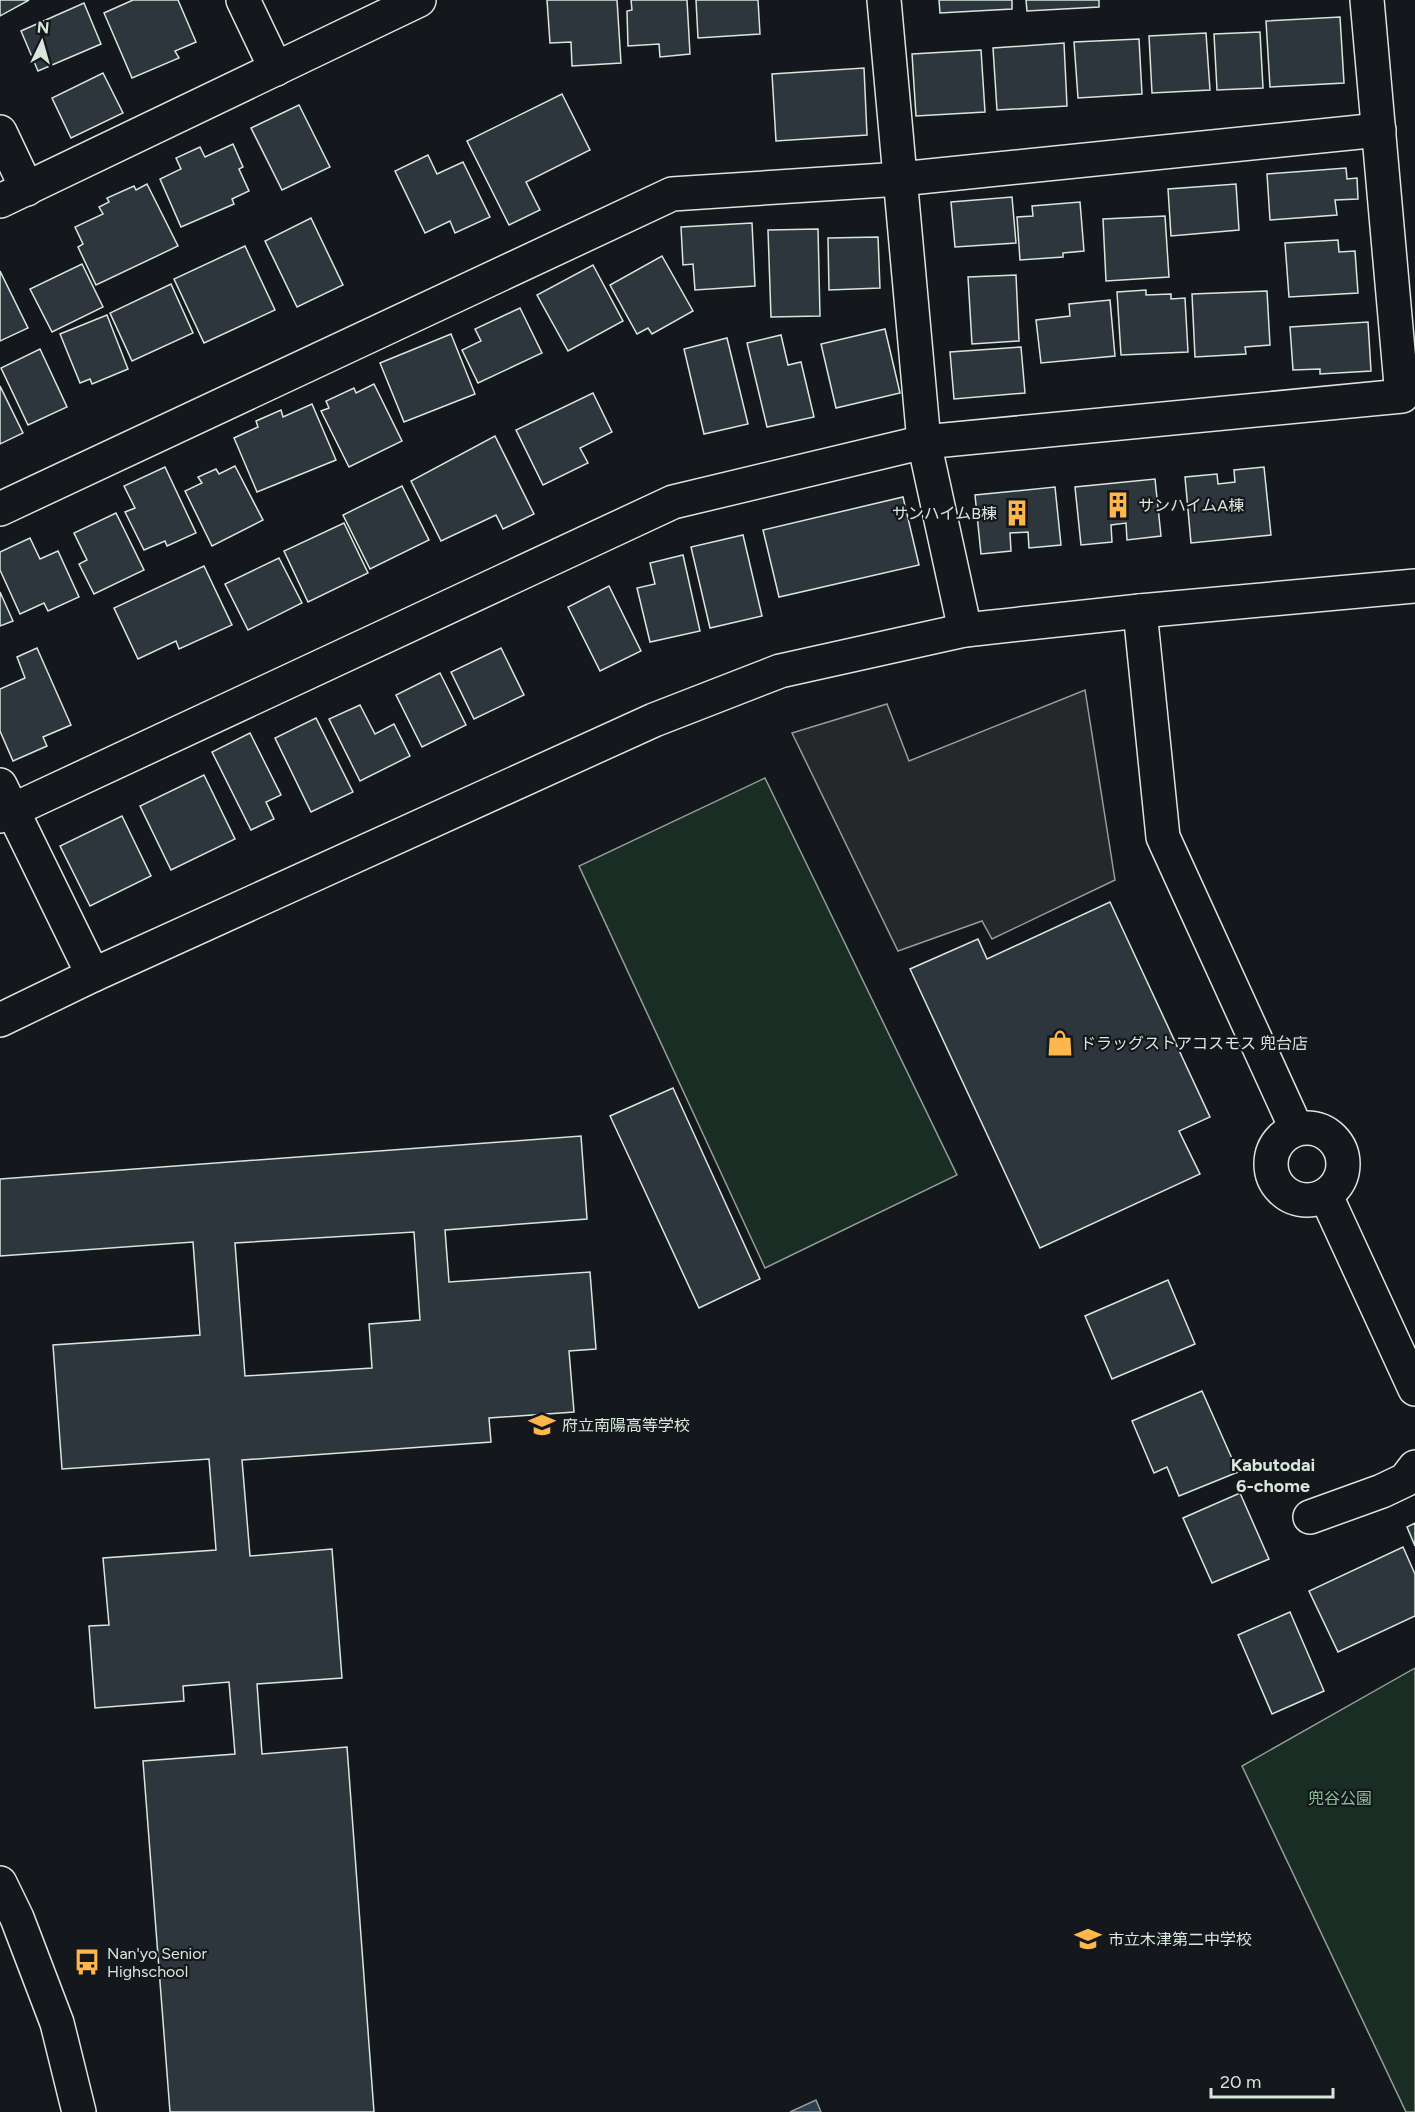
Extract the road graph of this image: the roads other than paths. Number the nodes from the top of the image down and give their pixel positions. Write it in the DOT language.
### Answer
graph roads {
  1 [pos="243,0"];
  2 [pos="419,0"];
  3 [pos="884,0"];
  4 [pos="1367,0"];
  5 [pos="276,69"];
  6 [pos="1379,130"];
  7 [pos="0,132"];
  8 [pos="900,179"];
  9 [pos="14,195"];
  10 [pos="924,442"];
  11 [pos="0,509"];
  12 [pos="1415,586"];
  13 [pos="1140,611"];
  14 [pos="965,630"];
  15 [pos="4,804"];
  16 [pos="93,975"];
  17 [pos="0,1020"];
  18 [pos="1296,1128"];
  19 [pos="1326,1196"];
  20 [pos="1415,1389"];
  21 [pos="1415,1467"];
  22 [pos="1310,1516"];
  23 [pos="0,1883"];
  24 [pos="79,2112"];
  1 -- 5 [label="street"];
  2 -- 5 [label="street"];
  3 -- 8 [label="street"];
  4 -- 6 [label="street"];
  5 -- 9 [label="street"];
  6 -- 8 [label="street"];
  6 -- 10 [label="street"];
  7 -- 9 [label="street"];
  8 -- 10 [label="street"];
  8 -- 11 [label="street"];
  10 -- 14 [label="street"];
  10 -- 15 [label="street"];
  12 -- 13 [label="street"];
  13 -- 14 [label="street"];
  13 -- 18 [label="street"];
  14 -- 16 [label="street"];
  15 -- 16 [label="street"];
  16 -- 17 [label="street"];
  18 -- 19 [label="street"];
  18 -- 19 [label="street"];
  19 -- 20 [label="street"];
  21 -- 22 [label="street"];
  23 -- 24 [label="street"];
}
